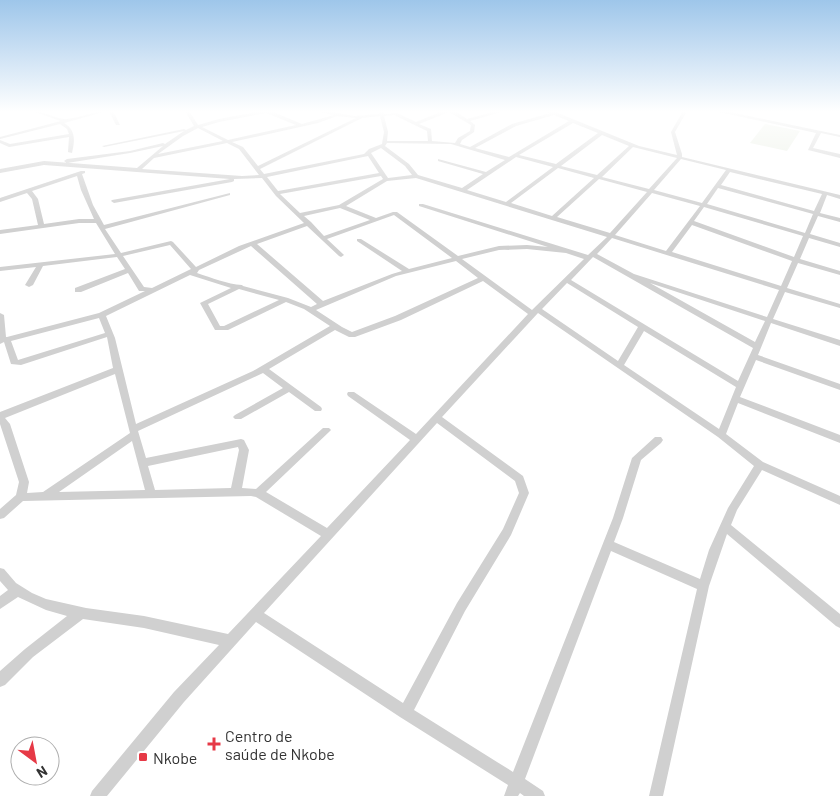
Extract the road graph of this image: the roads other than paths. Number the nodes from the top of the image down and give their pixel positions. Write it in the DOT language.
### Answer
graph roads {
  1 [pos="70,148"];
  2 [pos="146,148"];
  3 [pos="162,148"];
  4 [pos="199,148"];
  5 [pos="241,148"];
  6 [pos="299,148"];
  7 [pos="377,148"];
  8 [pos="388,148"];
  9 [pos="472,148"];
  10 [pos="527,148"];
  11 [pos="580,148"];
  12 [pos="630,148"];
  13 [pos="641,148"];
  14 [pos="678,148"];
  15 [pos="810,148"];
  16 [pos="70,152"];
  17 [pos="130,152"];
  18 [pos="158,152"];
  19 [pos="369,153"];
  20 [pos="840,156"];
  21 [pos="512,157"];
  22 [pos="679,159"];
  23 [pos="440,160"];
  24 [pos="44,164"];
  25 [pos="555,166"];
  26 [pos="92,167"];
  27 [pos="259,168"];
  28 [pos="138,170"];
  29 [pos="729,170"];
  30 [pos="0,171"];
  31 [pos="79,174"];
  32 [pos="487,174"];
  33 [pos="264,176"];
  34 [pos="416,176"];
  35 [pos="597,176"];
  36 [pos="385,177"];
  37 [pos="242,178"];
  38 [pos="348,180"];
  39 [pos="718,186"];
  40 [pos="372,188"];
  41 [pos="463,190"];
  42 [pos="29,191"];
  43 [pos="652,191"];
  44 [pos="277,193"];
  45 [pos="825,193"];
  46 [pos="228,194"];
  47 [pos="840,196"];
  48 [pos="0,200"];
  49 [pos="114,201"];
  50 [pos="506,204"];
  51 [pos="421,205"];
  52 [pos="703,205"];
  53 [pos="341,206"];
  54 [pos="816,214"];
  55 [pos="300,216"];
  56 [pos="552,218"];
  57 [pos="376,220"];
  58 [pos="840,220"];
  59 [pos="97,221"];
  60 [pos="690,222"];
  61 [pos="308,223"];
  62 [pos="42,228"];
  63 [pos="101,228"];
  64 [pos="0,232"];
  65 [pos="611,236"];
  66 [pos="806,236"];
  67 [pos="323,238"];
  68 [pos="359,240"];
  69 [pos="252,243"];
  70 [pos="840,245"];
  71 [pos="568,251"];
  72 [pos="667,254"];
  73 [pos="119,255"];
  74 [pos="341,255"];
  75 [pos="591,256"];
  76 [pos="456,259"];
  77 [pos="796,260"];
  78 [pos="40,265"];
  79 [pos="1,268"];
  80 [pos="129,270"];
  81 [pos="407,271"];
  82 [pos="194,272"];
  83 [pos="840,273"];
  84 [pos="635,276"];
  85 [pos="0,278"];
  86 [pos="482,278"];
  87 [pos="568,280"];
  88 [pos="29,285"];
  89 [pos="240,286"];
  90 [pos="672,288"];
  91 [pos="784,288"];
  92 [pos="78,290"];
  93 [pos="154,290"];
  94 [pos="285,300"];
  95 [pos="322,304"];
  96 [pos="682,305"];
  97 [pos="840,306"];
  98 [pos="311,309"];
  99 [pos="536,312"];
  100 [pos="0,315"];
  101 [pos="102,315"];
  102 [pos="770,321"];
  103 [pos="336,326"];
  104 [pos="643,326"];
  105 [pos="109,334"];
  106 [pos="3,340"];
  107 [pos="840,343"];
  108 [pos="758,347"];
  109 [pos="753,356"];
  110 [pos="620,365"];
  111 [pos="118,369"];
  112 [pos="263,369"];
  113 [pos="739,385"];
  114 [pos="840,387"];
  115 [pos="289,388"];
  116 [pos="351,394"];
  117 [pos="735,398"];
  118 [pos="318,410"];
  119 [pos="0,417"];
  120 [pos="238,417"];
  121 [pos="437,418"];
  122 [pos="326,430"];
  123 [pos="133,432"];
  124 [pos="720,435"];
  125 [pos="840,439"];
  126 [pos="417,440"];
  127 [pos="658,440"];
  128 [pos="142,463"];
  129 [pos="760,465"];
  130 [pos="236,492"];
  131 [pos="151,493"];
  132 [pos="258,493"];
  133 [pos="21,497"];
  134 [pos="44,497"];
  135 [pos="840,501"];
  136 [pos="0,515"];
  137 [pos="726,526"];
  138 [pos="330,535"];
  139 [pos="608,545"];
  140 [pos="0,574"];
  141 [pos="704,586"];
  142 [pos="16,591"];
  143 [pos="0,603"];
  144 [pos="81,613"];
  145 [pos="255,614"];
  146 [pos="840,622"];
  147 [pos="230,641"];
  148 [pos="0,680"];
  149 [pos="405,712"];
  150 [pos="513,789"];
  151 [pos="97,796"];
  152 [pos="538,796"];
  153 [pos="656,796"];
  1 -- 16 [label="street"];
  2 -- 17 [label="street"];
  3 -- 18 [label="street"];
  4 -- 18 [label="street"];
  5 -- 27 [label="street"];
  6 -- 27 [label="street"];
  7 -- 19 [label="street"];
  8 -- 34 [label="street"];
  9 -- 21 [label="street"];
  10 -- 21 [label="street"];
  11 -- 25 [label="street"];
  12 -- 35 [label="street"];
  13 -- 22 [label="street"];
  14 -- 22 [label="street"];
  15 -- 20 [label="street"];
  17 -- 18 [label="street"];
  17 -- 24 [label="street"];
  18 -- 28 [label="street"];
  19 -- 33 [label="street"];
  19 -- 36 [label="street"];
  21 -- 25 [label="street"];
  21 -- 32 [label="street"];
  22 -- 29 [label="street"];
  22 -- 43 [label="street"];
  23 -- 32 [label="street"];
  24 -- 26 [label="street"];
  24 -- 30 [label="street"];
  25 -- 35 [label="street"];
  25 -- 50 [label="street"];
  26 -- 28 [label="street"];
  26 -- 31 [label="street"];
  27 -- 33 [label="street"];
  28 -- 37 [label="street"];
  29 -- 39 [label="street"];
  29 -- 45 [label="street"];
  31 -- 42 [label="street"];
  31 -- 59 [label="street"];
  32 -- 41 [label="street"];
  33 -- 37 [label="street"];
  33 -- 44 [label="street"];
  34 -- 36 [label="street"];
  34 -- 41 [label="street"];
  35 -- 43 [label="street"];
  35 -- 56 [label="street"];
  36 -- 38 [label="street"];
  36 -- 40 [label="street"];
  37 -- 49 [label="street"];
  38 -- 40 [label="street"];
  38 -- 44 [label="street"];
  39 -- 52 [label="street"];
  39 -- 54 [label="street"];
  40 -- 53 [label="street"];
  41 -- 50 [label="street"];
  42 -- 48 [label="street"];
  42 -- 62 [label="street"];
  43 -- 52 [label="street"];
  43 -- 65 [label="street"];
  44 -- 55 [label="street"];
  45 -- 47 [label="street"];
  45 -- 54 [label="street"];
  46 -- 63 [label="street"];
  50 -- 56 [label="street"];
  51 -- 71 [label="street"];
  52 -- 60 [label="street"];
  52 -- 66 [label="street"];
  53 -- 55 [label="street"];
  53 -- 57 [label="street"];
  54 -- 58 [label="street"];
  54 -- 66 [label="street"];
  55 -- 61 [label="street"];
  56 -- 65 [label="street"];
  57 -- 67 [label="street"];
  57 -- 76 [label="street"];
  59 -- 62 [label="street"];
  59 -- 63 [label="street"];
  60 -- 72 [label="street"];
  60 -- 77 [label="street"];
  61 -- 67 [label="street"];
  61 -- 69 [label="street"];
  62 -- 64 [label="street"];
  63 -- 73 [label="street"];
  65 -- 72 [label="street"];
  65 -- 75 [label="street"];
  66 -- 70 [label="street"];
  66 -- 77 [label="street"];
  67 -- 74 [label="street"];
  68 -- 81 [label="street"];
  69 -- 82 [label="street"];
  69 -- 95 [label="street"];
  71 -- 75 [label="street"];
  71 -- 76 [label="street"];
  72 -- 91 [label="street"];
  73 -- 78 [label="street"];
  73 -- 80 [label="street"];
  73 -- 82 [label="street"];
  75 -- 84 [label="street"];
  75 -- 87 [label="street"];
  76 -- 81 [label="street"];
  76 -- 86 [label="street"];
  77 -- 83 [label="street"];
  77 -- 91 [label="street"];
  78 -- 79 [label="street"];
  78 -- 88 [label="street"];
  79 -- 85 [label="street"];
  80 -- 92 [label="street"];
  80 -- 93 [label="street"];
  81 -- 95 [label="street"];
  82 -- 89 [label="street"];
  82 -- 93 [label="street"];
  84 -- 90 [label="street"];
  84 -- 96 [label="street"];
  86 -- 99 [label="street"];
  86 -- 103 [label="street"];
  87 -- 99 [label="street"];
  87 -- 104 [label="street"];
  89 -- 94 [label="street"];
  89 -- 94 [label="street"];
  90 -- 96 [label="street"];
  90 -- 102 [label="street"];
  91 -- 97 [label="street"];
  91 -- 102 [label="street"];
  93 -- 101 [label="street"];
  94 -- 98 [label="street"];
  95 -- 98 [label="street"];
  96 -- 108 [label="street"];
  98 -- 103 [label="street"];
  99 -- 110 [label="street"];
  99 -- 121 [label="street"];
  100 -- 106 [label="street"];
  101 -- 105 [label="street"];
  101 -- 106 [label="street"];
  102 -- 107 [label="street"];
  102 -- 108 [label="street"];
  103 -- 112 [label="street"];
  104 -- 110 [label="street"];
  104 -- 113 [label="street"];
  105 -- 106 [label="street"];
  105 -- 111 [label="street"];
  108 -- 109 [label="street"];
  109 -- 113 [label="street"];
  109 -- 114 [label="street"];
  110 -- 124 [label="street"];
  111 -- 119 [label="street"];
  111 -- 123 [label="street"];
  112 -- 115 [label="street"];
  112 -- 123 [label="street"];
  113 -- 117 [label="street"];
  115 -- 118 [label="street"];
  115 -- 120 [label="street"];
  116 -- 126 [label="street"];
  117 -- 124 [label="street"];
  117 -- 125 [label="street"];
  119 -- 133 [label="street"];
  121 -- 126 [label="street"];
  121 -- 149 [label="street"];
  122 -- 132 [label="street"];
  123 -- 128 [label="street"];
  123 -- 134 [label="street"];
  124 -- 129 [label="street"];
  126 -- 138 [label="street"];
  127 -- 139 [label="street"];
  128 -- 130 [label="street"];
  128 -- 131 [label="street"];
  129 -- 135 [label="street"];
  129 -- 137 [label="street"];
  130 -- 131 [label="street"];
  130 -- 132 [label="street"];
  131 -- 134 [label="street"];
  132 -- 138 [label="street"];
  133 -- 134 [label="street"];
  133 -- 136 [label="street"];
  137 -- 141 [label="street"];
  137 -- 146 [label="street"];
  138 -- 145 [label="street"];
  139 -- 141 [label="street"];
  139 -- 150 [label="street"];
  140 -- 142 [label="street"];
  141 -- 153 [label="street"];
  142 -- 143 [label="street"];
  142 -- 144 [label="street"];
  144 -- 147 [label="street"];
  144 -- 148 [label="street"];
  145 -- 147 [label="street"];
  145 -- 149 [label="street"];
  147 -- 151 [label="street"];
  149 -- 150 [label="street"];
  150 -- 152 [label="street"];
}
